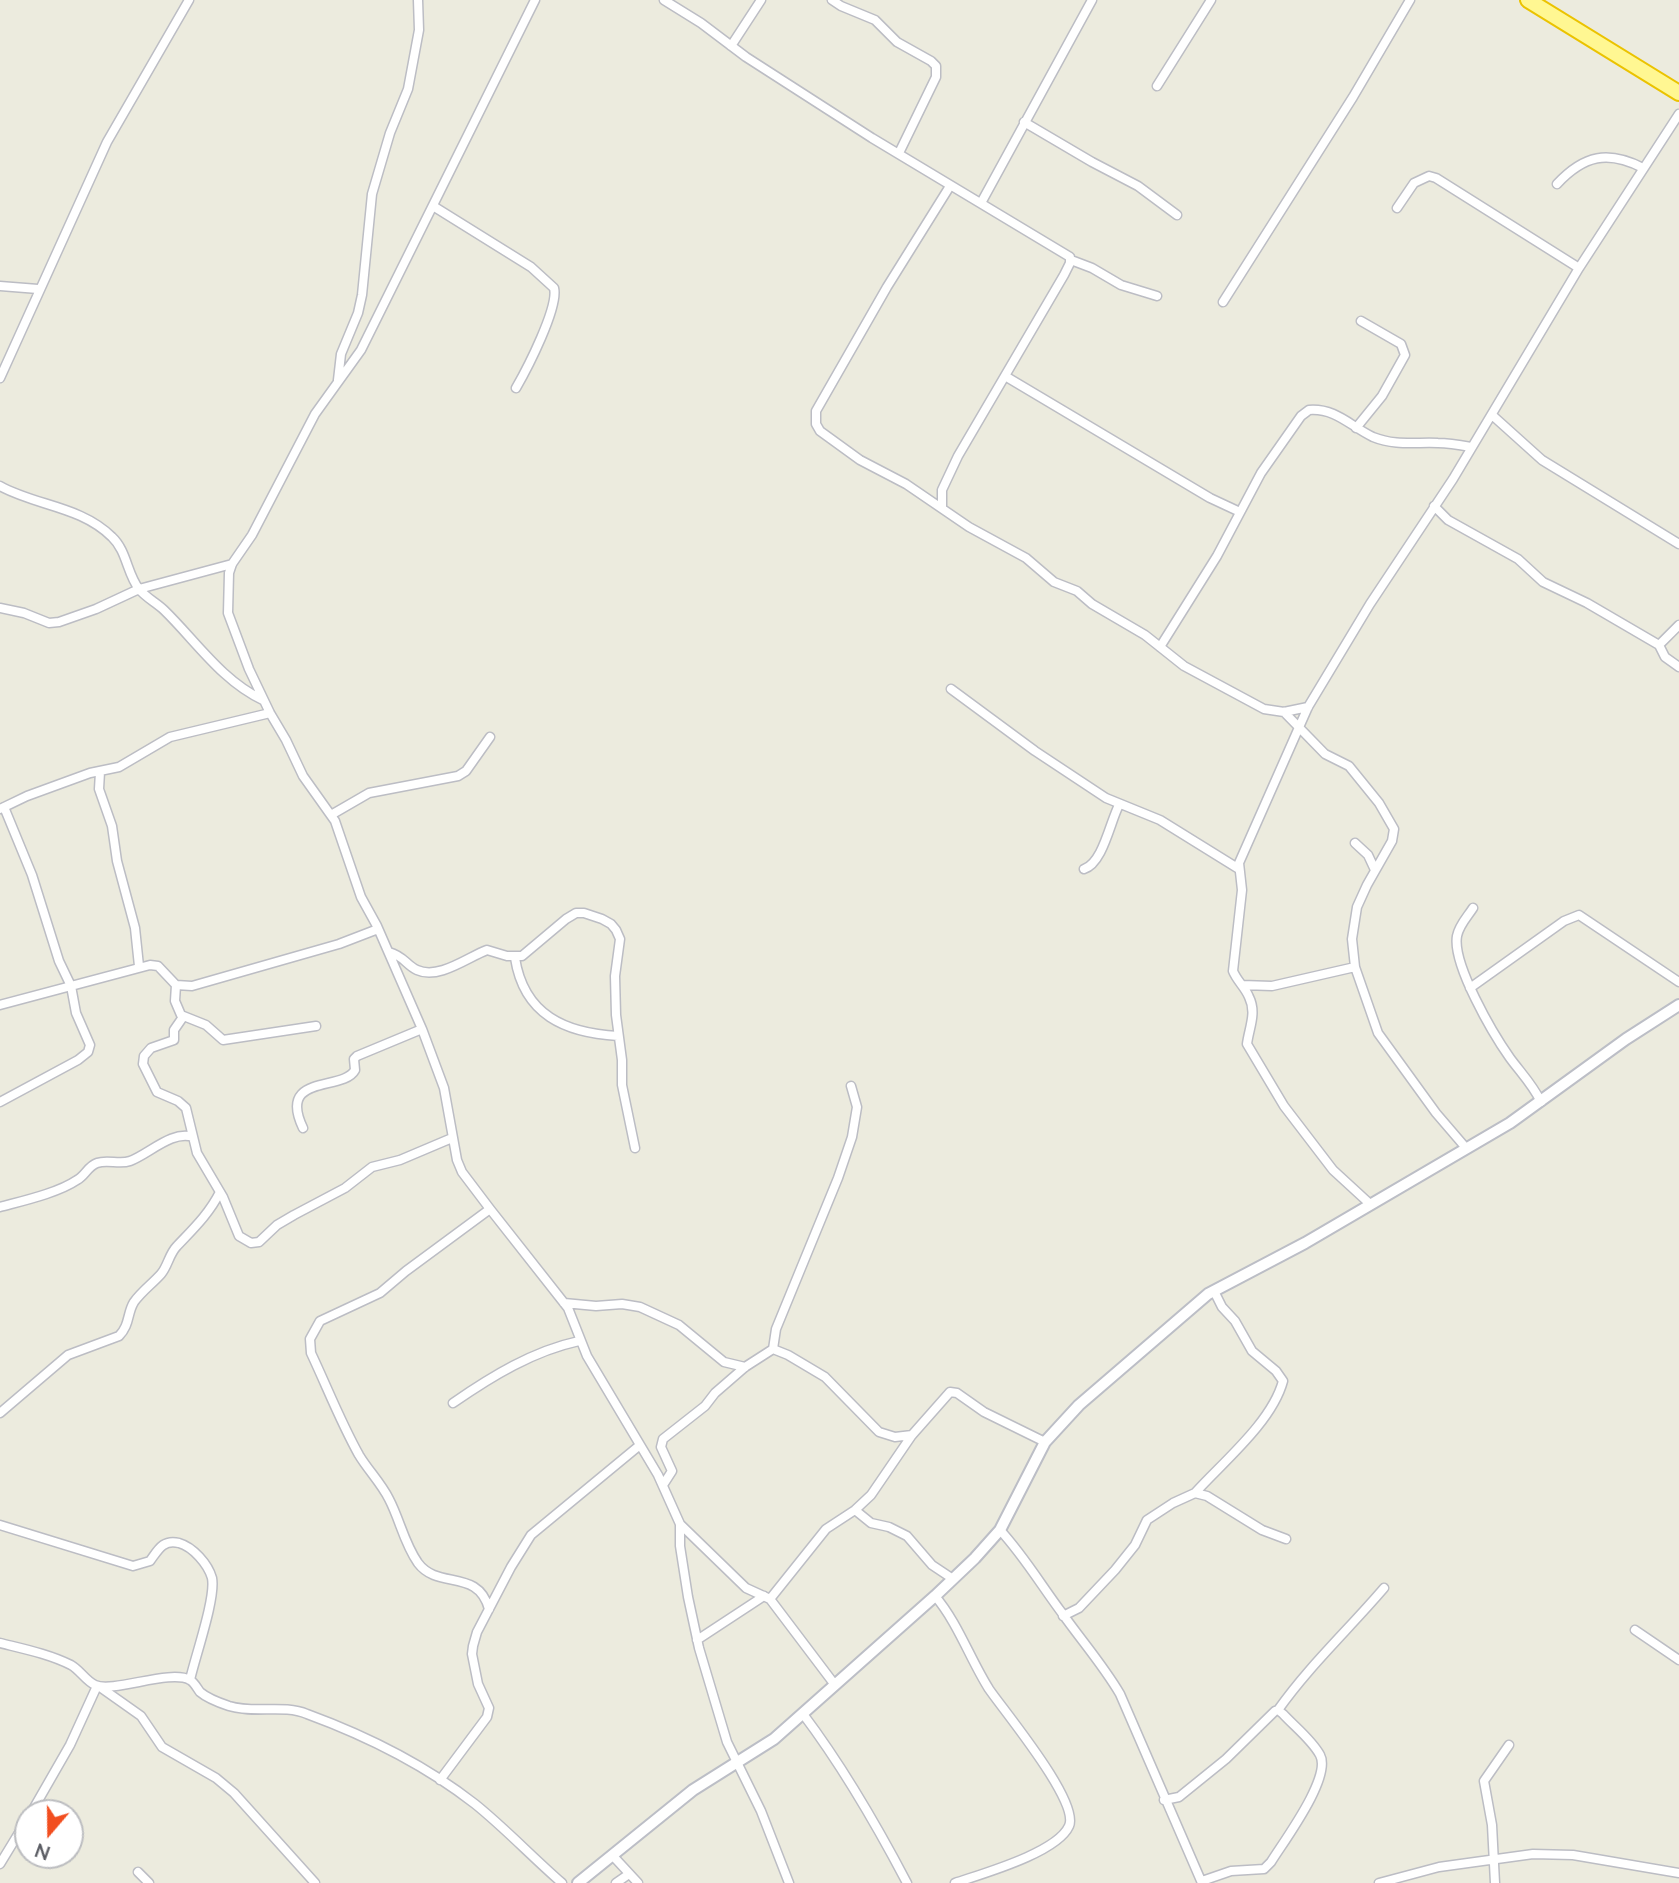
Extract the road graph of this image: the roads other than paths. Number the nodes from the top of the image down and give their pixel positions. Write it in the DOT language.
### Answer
graph roads {
  1 [pos="189,0"];
  2 [pos="418,0"];
  3 [pos="534,0"];
  4 [pos="664,0"];
  5 [pos="761,0"];
  6 [pos="832,0"];
  7 [pos="1092,0"];
  8 [pos="1211,0"];
  9 [pos="1410,0"];
  10 [pos="1528,0"];
  11 [pos="672,3"];
  12 [pos="731,46"];
  13 [pos="1157,86"];
  14 [pos="1679,93"];
  15 [pos="1679,114"];
  16 [pos="1024,122"];
  17 [pos="898,153"];
  18 [pos="1643,168"];
  19 [pos="1557,184"];
  20 [pos="950,186"];
  21 [pos="981,203"];
  22 [pos="433,206"];
  23 [pos="1397,208"];
  24 [pos="1177,215"];
  25 [pos="1071,260"];
  26 [pos="1579,268"];
  27 [pos="0,286"];
  28 [pos="38,289"];
  29 [pos="1157,296"];
  30 [pos="1223,302"];
  31 [pos="1361,321"];
  32 [pos="1005,376"];
  33 [pos="0,378"];
  34 [pos="338,382"];
  35 [pos="516,388"];
  36 [pos="1492,415"];
  37 [pos="1356,428"];
  38 [pos="1471,447"];
  39 [pos="0,486"];
  40 [pos="1434,506"];
  41 [pos="942,507"];
  42 [pos="1240,512"];
  43 [pos="1679,544"];
  44 [pos="232,564"];
  45 [pos="139,589"];
  46 [pos="0,608"];
  47 [pos="1679,625"];
  48 [pos="1659,645"];
  49 [pos="1160,648"];
  50 [pos="1679,667"];
  51 [pos="951,689"];
  52 [pos="264,701"];
  53 [pos="1308,707"];
  54 [pos="1284,712"];
  55 [pos="270,713"];
  56 [pos="1300,727"];
  57 [pos="490,737"];
  58 [pos="100,772"];
  59 [pos="1119,805"];
  60 [pos="2,808"];
  61 [pos="331,815"];
  62 [pos="1355,843"];
  63 [pos="1084,869"];
  64 [pos="1238,869"];
  65 [pos="1375,870"];
  66 [pos="1473,908"];
  67 [pos="378,929"];
  68 [pos="389,952"];
  69 [pos="515,958"];
  70 [pos="139,966"];
  71 [pos="1356,967"];
  72 [pos="1679,982"];
  73 [pos="176,985"];
  74 [pos="1242,985"];
  75 [pos="71,986"];
  76 [pos="1471,988"];
  77 [pos="0,1005"];
  78 [pos="1679,1005"];
  79 [pos="183,1017"];
  80 [pos="316,1026"];
  81 [pos="422,1029"];
  82 [pos="618,1036"];
  83 [pos="851,1086"];
  84 [pos="0,1102"];
  85 [pos="1541,1102"];
  86 [pos="303,1128"];
  87 [pos="193,1137"];
  88 [pos="452,1138"];
  89 [pos="635,1148"];
  90 [pos="1466,1148"];
  91 [pos="220,1192"];
  92 [pos="1370,1204"];
  93 [pos="0,1207"];
  94 [pos="490,1209"];
  95 [pos="1214,1291"];
  96 [pos="564,1303"];
  97 [pos="579,1340"];
  98 [pos="773,1349"];
  99 [pos="745,1367"];
  100 [pos="453,1403"];
  101 [pos="0,1413"];
  102 [pos="912,1435"];
  103 [pos="1045,1442"];
  104 [pos="640,1445"];
  105 [pos="663,1485"];
  106 [pos="1195,1493"];
  107 [pos="856,1510"];
  108 [pos="680,1524"];
  109 [pos="0,1525"];
  110 [pos="1000,1530"];
  111 [pos="1286,1539"];
  112 [pos="953,1579"];
  113 [pos="1384,1588"];
  114 [pos="935,1596"];
  115 [pos="767,1598"];
  116 [pos="489,1609"];
  117 [pos="1063,1616"];
  118 [pos="1635,1630"];
  119 [pos="697,1640"];
  120 [pos="0,1643"];
  121 [pos="1679,1660"];
  122 [pos="190,1680"];
  123 [pos="835,1685"];
  124 [pos="98,1686"];
  125 [pos="1278,1710"];
  126 [pos="803,1714"];
  127 [pos="1509,1745"];
  128 [pos="736,1763"];
  129 [pos="440,1780"];
  130 [pos="39,1799"];
  131 [pos="1164,1800"];
  132 [pos="14,1841"];
  133 [pos="613,1856"];
  134 [pos="1493,1861"];
  135 [pos="0,1864"];
  136 [pos="138,1872"];
  137 [pos="1679,1873"];
  138 [pos="629,1874"];
  139 [pos="1202,1882"];
  140 [pos="149,1883"];
  141 [pos="315,1883"];
  142 [pos="562,1883"];
  143 [pos="578,1883"];
  144 [pos="617,1883"];
  145 [pos="638,1883"];
  146 [pos="789,1883"];
  147 [pos="907,1883"];
  148 [pos="956,1883"];
  149 [pos="1379,1883"];
  150 [pos="1495,1883"];
  1 -- 28 [label="street"];
  2 -- 34 [label="street"];
  3 -- 22 [label="street"];
  4 -- 11 [label="street"];
  5 -- 12 [label="street"];
  6 -- 17 [label="street"];
  7 -- 16 [label="street"];
  8 -- 13 [label="street"];
  9 -- 30 [label="street"];
  10 -- 14 [label="highway"];
  11 -- 12 [label="street"];
  12 -- 17 [label="street"];
  15 -- 18 [label="street"];
  16 -- 21 [label="street"];
  16 -- 24 [label="street"];
  17 -- 20 [label="street"];
  18 -- 19 [label="street"];
  18 -- 26 [label="street"];
  20 -- 21 [label="street"];
  20 -- 41 [label="street"];
  21 -- 25 [label="street"];
  22 -- 34 [label="street"];
  22 -- 35 [label="street"];
  23 -- 26 [label="street"];
  25 -- 29 [label="street"];
  25 -- 32 [label="street"];
  26 -- 36 [label="street"];
  27 -- 28 [label="street"];
  28 -- 33 [label="street"];
  31 -- 37 [label="street"];
  32 -- 41 [label="street"];
  32 -- 42 [label="street"];
  34 -- 44 [label="street"];
  36 -- 38 [label="street"];
  36 -- 43 [label="street"];
  37 -- 38 [label="street"];
  37 -- 42 [label="street"];
  38 -- 40 [label="street"];
  39 -- 45 [label="street"];
  40 -- 48 [label="street"];
  40 -- 53 [label="street"];
  41 -- 49 [label="street"];
  42 -- 49 [label="street"];
  44 -- 45 [label="street"];
  44 -- 52 [label="street"];
  45 -- 46 [label="street"];
  45 -- 52 [label="street"];
  47 -- 48 [label="street"];
  48 -- 50 [label="street"];
  49 -- 54 [label="street"];
  51 -- 59 [label="street"];
  52 -- 55 [label="street"];
  53 -- 54 [label="street"];
  53 -- 56 [label="street"];
  54 -- 56 [label="street"];
  55 -- 58 [label="street"];
  55 -- 61 [label="street"];
  56 -- 64 [label="street"];
  56 -- 65 [label="street"];
  57 -- 61 [label="street"];
  58 -- 60 [label="street"];
  58 -- 70 [label="street"];
  59 -- 63 [label="street"];
  59 -- 64 [label="street"];
  60 -- 75 [label="street"];
  61 -- 67 [label="street"];
  62 -- 65 [label="street"];
  64 -- 74 [label="street"];
  65 -- 71 [label="street"];
  66 -- 76 [label="street"];
  67 -- 68 [label="street"];
  67 -- 73 [label="street"];
  68 -- 69 [label="street"];
  68 -- 81 [label="street"];
  69 -- 82 [label="street"];
  69 -- 82 [label="street"];
  70 -- 73 [label="street"];
  70 -- 75 [label="street"];
  71 -- 74 [label="street"];
  71 -- 90 [label="street"];
  72 -- 76 [label="street"];
  73 -- 79 [label="street"];
  74 -- 92 [label="street"];
  75 -- 77 [label="street"];
  75 -- 84 [label="street"];
  76 -- 85 [label="street"];
  78 -- 85 [label="main road"];
  79 -- 80 [label="street"];
  79 -- 87 [label="street"];
  81 -- 86 [label="street"];
  81 -- 88 [label="street"];
  82 -- 89 [label="street"];
  83 -- 98 [label="street"];
  85 -- 90 [label="main road"];
  87 -- 91 [label="street"];
  87 -- 93 [label="street"];
  88 -- 91 [label="street"];
  88 -- 94 [label="street"];
  90 -- 92 [label="main road"];
  91 -- 101 [label="street"];
  92 -- 95 [label="main road"];
  94 -- 96 [label="street"];
  94 -- 116 [label="street"];
  95 -- 103 [label="main road"];
  95 -- 106 [label="street"];
  96 -- 97 [label="street"];
  96 -- 99 [label="street"];
  97 -- 100 [label="street"];
  97 -- 104 [label="street"];
  98 -- 99 [label="street"];
  98 -- 102 [label="street"];
  99 -- 105 [label="street"];
  102 -- 103 [label="street"];
  102 -- 107 [label="street"];
  103 -- 110 [label="main road"];
  104 -- 105 [label="street"];
  104 -- 116 [label="street"];
  105 -- 108 [label="street"];
  106 -- 111 [label="street"];
  106 -- 117 [label="street"];
  107 -- 112 [label="street"];
  107 -- 115 [label="street"];
  108 -- 115 [label="street"];
  108 -- 119 [label="street"];
  109 -- 122 [label="street"];
  110 -- 112 [label="main road"];
  110 -- 117 [label="street"];
  112 -- 114 [label="main road"];
  113 -- 125 [label="street"];
  114 -- 123 [label="main road"];
  114 -- 148 [label="street"];
  115 -- 119 [label="street"];
  115 -- 123 [label="street"];
  116 -- 129 [label="street"];
  117 -- 131 [label="street"];
  118 -- 121 [label="street"];
  119 -- 128 [label="street"];
  120 -- 124 [label="street"];
  122 -- 124 [label="street"];
  122 -- 129 [label="street"];
  123 -- 126 [label="main road"];
  124 -- 130 [label="street"];
  124 -- 141 [label="street"];
  125 -- 131 [label="street"];
  125 -- 139 [label="street"];
  126 -- 128 [label="main road"];
  126 -- 147 [label="street"];
  127 -- 134 [label="street"];
  128 -- 133 [label="main road"];
  128 -- 146 [label="street"];
  129 -- 142 [label="street"];
  131 -- 139 [label="street"];
  132 -- 135 [label="street"];
  133 -- 138 [label="street"];
  133 -- 143 [label="main road"];
  134 -- 137 [label="street"];
  134 -- 149 [label="street"];
  134 -- 150 [label="street"];
  136 -- 140 [label="street"];
  138 -- 144 [label="street"];
  138 -- 145 [label="street"];
}
